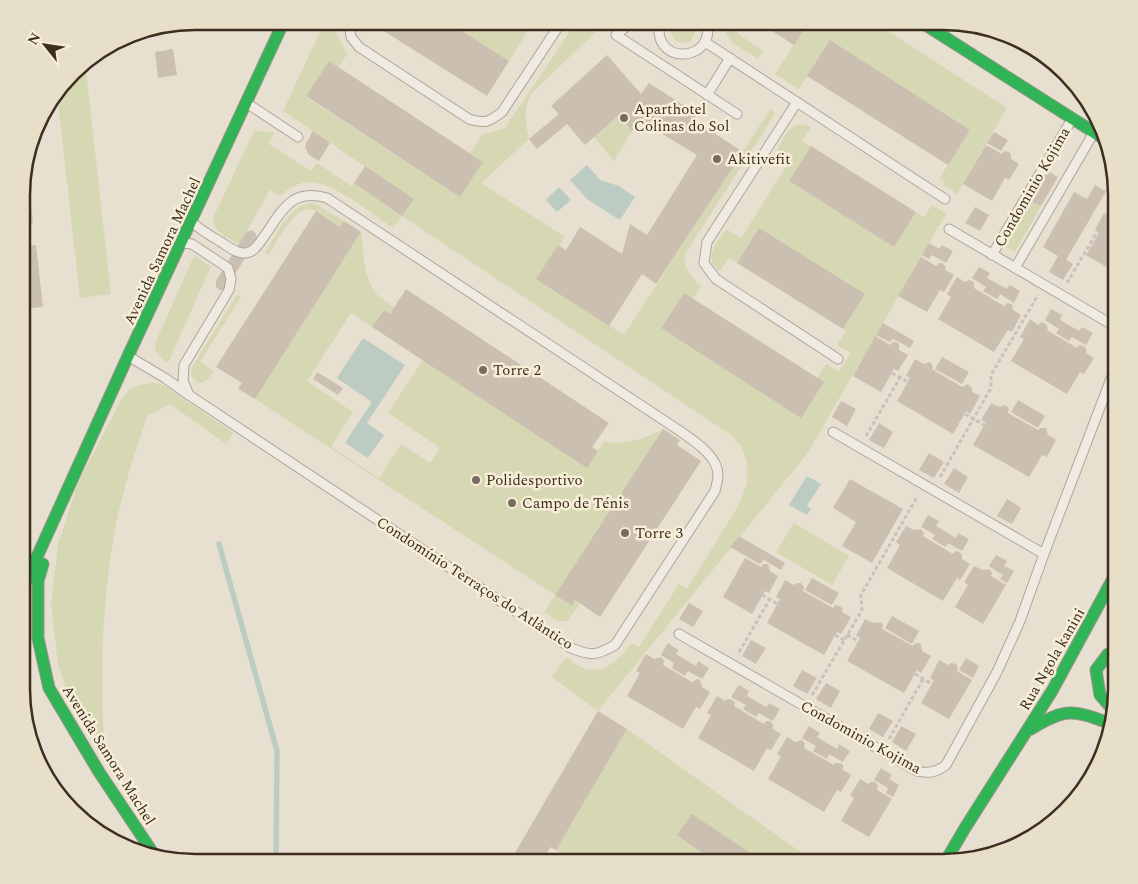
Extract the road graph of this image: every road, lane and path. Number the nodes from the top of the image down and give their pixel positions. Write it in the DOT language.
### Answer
graph roads {
  1 [pos="280,30"];
  2 [pos="350,30"];
  3 [pos="556,30"];
  4 [pos="623,30"];
  5 [pos="659,30"];
  6 [pos="707,30"];
  7 [pos="933,30"];
  8 [pos="705,42"];
  9 [pos="730,58"];
  10 [pos="706,95"];
  11 [pos="797,102"];
  12 [pos="247,104"];
  13 [pos="737,114"];
  14 [pos="1072,119"];
  15 [pos="1094,133"];
  16 [pos="298,137"];
  17 [pos="945,199"];
  18 [pos="191,221"];
  19 [pos="949,229"];
  20 [pos="1097,232"];
  21 [pos="181,243"];
  22 [pos="992,255"];
  23 [pos="1015,268"];
  24 [pos="1066,285"];
  25 [pos="1039,294"];
  26 [pos="1108,322"];
  27 [pos="128,356"];
  28 [pos="838,359"];
  29 [pos="892,372"];
  30 [pos="901,375"];
  31 [pos="908,382"];
  32 [pos="1108,387"];
  33 [pos="189,395"];
  34 [pos="964,414"];
  35 [pos="973,419"];
  36 [pos="984,425"];
  37 [pos="833,432"];
  38 [pos="864,440"];
  39 [pos="937,482"];
  40 [pos="66,493"];
  41 [pos="917,496"];
  42 [pos="1044,554"];
  43 [pos="30,572"];
  44 [pos="1108,588"];
  45 [pos="762,595"];
  46 [pos="770,599"];
  47 [pos="778,604"];
  48 [pos="679,634"];
  49 [pos="847,634"];
  50 [pos="835,635"];
  51 [pos="844,640"];
  52 [pos="858,641"];
  53 [pos="1108,654"];
  54 [pos="736,657"];
  55 [pos="914,674"];
  56 [pos="923,679"];
  57 [pos="932,684"];
  58 [pos="810,699"];
  59 [pos="1107,704"];
  60 [pos="1105,722"];
  61 [pos="1029,730"];
  62 [pos="886,744"];
  63 [pos="1010,758"];
  64 [pos="945,840"];
  65 [pos="149,847"];
  66 [pos="950,854"];
  1 -- 12 [label="main road, Avenida Samora Machel"];
  2 -- 3 [label="lane"];
  4 -- 10 [label="lane"];
  5 -- 8 [label="lane"];
  6 -- 8 [label="lane"];
  7 -- 14 [label="main road"];
  8 -- 9 [label="lane"];
  9 -- 10 [label="lane"];
  9 -- 11 [label="lane"];
  10 -- 13 [label="lane"];
  11 -- 17 [label="lane"];
  11 -- 28 [label="lane"];
  12 -- 16 [label="lane"];
  12 -- 18 [label="main road, Avenida Samora Machel"];
  14 -- 15 [label="main road"];
  14 -- 22 [label="lane, Condominio Kojima"];
  15 -- 23 [label="lane, Condominio Kojima"];
  18 -- 21 [label="main road, Avenida Samora Machel"];
  18 -- 33 [label="lane, Condomínio Terraços do Atlântico"];
  19 -- 22 [label="lane, Condominio Kojima"];
  20 -- 24 [label="path"];
  21 -- 27 [label="main road, Avenida Samora Machel"];
  21 -- 33 [label="lane"];
  22 -- 23 [label="lane, Condominio Kojima"];
  23 -- 26 [label="lane, Condominio Kojima"];
  25 -- 35 [label="path"];
  27 -- 33 [label="lane"];
  27 -- 40 [label="main road, Avenida Samora Machel"];
  29 -- 30 [label="path"];
  30 -- 31 [label="path"];
  30 -- 38 [label="path"];
  32 -- 42 [label="lane, Condominio Kojima"];
  34 -- 35 [label="path"];
  35 -- 36 [label="path"];
  35 -- 39 [label="path"];
  37 -- 42 [label="lane"];
  40 -- 43 [label="main road, Avenida Samora Machel"];
  40 -- 65 [label="main road, Avenida Samora Machel"];
  41 -- 49 [label="path"];
  42 -- 48 [label="lane, Condominio Kojima"];
  44 -- 61 [label="main road, Rua Ngola kanini"];
  45 -- 46 [label="path"];
  46 -- 47 [label="path"];
  46 -- 54 [label="path"];
  49 -- 51 [label="path"];
  49 -- 52 [label="path"];
  50 -- 51 [label="path"];
  51 -- 58 [label="path"];
  53 -- 59 [label="main road"];
  55 -- 56 [label="path"];
  56 -- 57 [label="path"];
  56 -- 62 [label="path"];
  60 -- 61 [label="main road"];
  61 -- 63 [label="main road, Rua Ngola kanini"];
  63 -- 64 [label="main road, Rua Ngola kanini"];
  63 -- 66 [label="main road, Rua Ngola kanini"];
}
